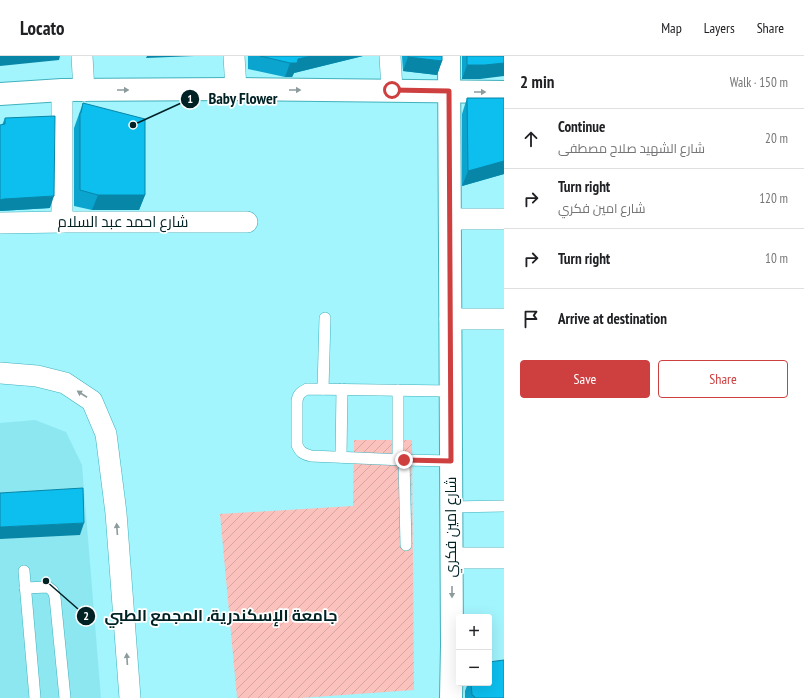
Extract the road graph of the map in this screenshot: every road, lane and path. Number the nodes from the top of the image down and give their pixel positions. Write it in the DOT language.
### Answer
graph roads {
  1 [pos="82,56"];
  2 [pos="234,56"];
  3 [pos="390,56"];
  4 [pos="449,56"];
  5 [pos="236,89"];
  6 [pos="62,90"];
  7 [pos="84,90"];
  8 [pos="392,90"];
  9 [pos="449,91"];
  10 [pos="504,92"];
  11 [pos="0,94"];
  12 [pos="450,219"];
  13 [pos="504,219"];
  14 [pos="62,222"];
  15 [pos="247,222"];
  16 [pos="0,223"];
  17 [pos="325,318"];
  18 [pos="450,319"];
  19 [pos="504,319"];
  20 [pos="0,373"];
  21 [pos="323,389"];
  22 [pos="342,389"];
  23 [pos="398,390"];
  24 [pos="451,391"];
  25 [pos="341,457"];
  26 [pos="401,460"];
  27 [pos="451,461"];
  28 [pos="504,506"];
  29 [pos="452,507"];
  30 [pos="406,545"];
  31 [pos="452,558"];
  32 [pos="504,558"];
  33 [pos="24,571"];
  34 [pos="25,588"];
  35 [pos="35,698"];
  36 [pos="64,698"];
  37 [pos="130,698"];
  38 [pos="451,698"];
  1 -- 7 [label="street"];
  2 -- 5 [label="street"];
  3 -- 8 [label="street"];
  4 -- 9 [label="street, شارع امين فكري"];
  7 -- 5 [label="street, one-way"];
  5 -- 8 [label="street, one-way"];
  6 -- 7 [label="street"];
  6 -- 11 [label="street"];
  6 -- 14 [label="street"];
  8 -- 9 [label="street"];
  9 -- 10 [label="street, one-way"];
  9 -- 12 [label="street, شارع امين فكري"];
  12 -- 13 [label="street"];
  12 -- 18 [label="street, شارع امين فكري"];
  14 -- 15 [label="street, شارع احمد عبد السلام"];
  14 -- 16 [label="street, شارع احمد عبد السلام"];
  17 -- 21 [label="lane"];
  18 -- 19 [label="street"];
  18 -- 24 [label="street, شارع امين فكري"];
  37 -- 20 [label="street, one-way"];
  21 -- 22 [label="lane"];
  21 -- 25 [label="lane"];
  22 -- 23 [label="lane"];
  22 -- 25 [label="lane"];
  23 -- 24 [label="lane"];
  23 -- 26 [label="lane"];
  24 -- 27 [label="street, شارع امين فكري"];
  25 -- 26 [label="lane"];
  26 -- 27 [label="lane"];
  26 -- 30 [label="lane"];
  27 -- 29 [label="street, شارع امين فكري"];
  28 -- 29 [label="lane"];
  29 -- 31 [label="street, شارع امين فكري"];
  31 -- 32 [label="street"];
  31 -- 38 [label="street, شارع امين فكري, one-way"];
  33 -- 34 [label="lane"];
  34 -- 35 [label="lane"];
  34 -- 36 [label="lane"];
}
